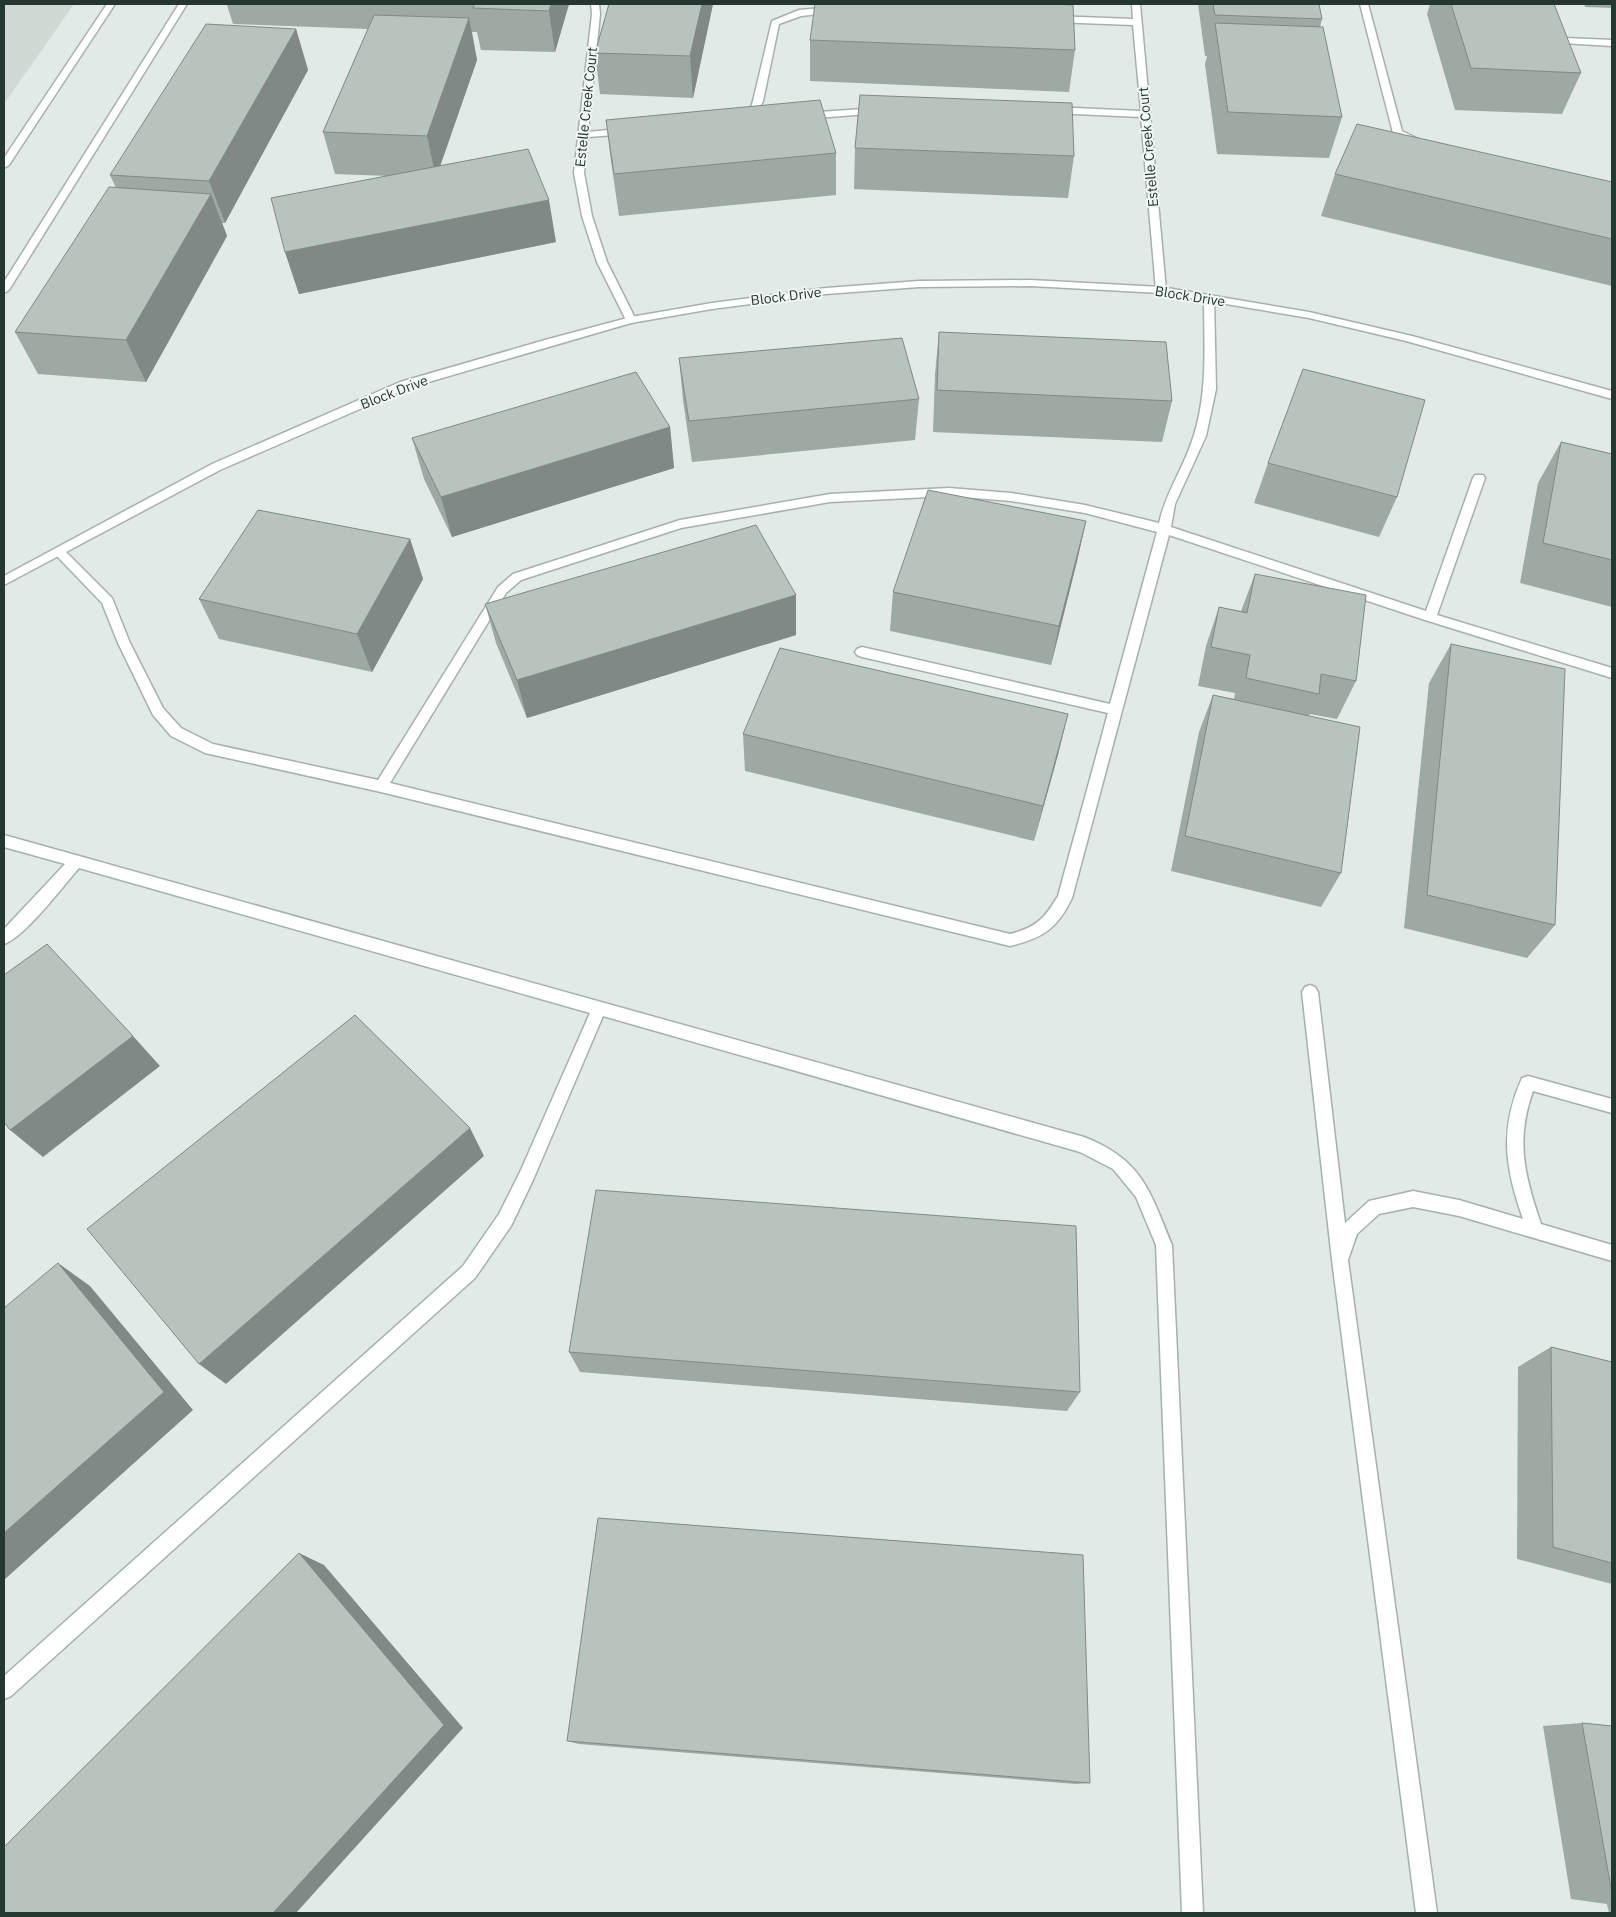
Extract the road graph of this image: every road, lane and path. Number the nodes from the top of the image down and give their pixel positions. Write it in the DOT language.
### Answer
graph roads {
  1 [pos="112,4"];
  2 [pos="183,4"];
  3 [pos="595,4"];
  4 [pos="1136,4"];
  5 [pos="1364,4"];
  6 [pos="848,11"];
  7 [pos="1040,18"];
  8 [pos="1137,22"];
  9 [pos="1566,41"];
  10 [pos="1612,43"];
  11 [pos="888,110"];
  12 [pos="1041,110"];
  13 [pos="1146,114"];
  14 [pos="791,117"];
  15 [pos="762,120"];
  16 [pos="643,130"];
  17 [pos="583,135"];
  18 [pos="1426,146"];
  19 [pos="4,165"];
  20 [pos="4,290"];
  21 [pos="1161,290"];
  22 [pos="1209,298"];
  23 [pos="631,320"];
  24 [pos="1612,395"];
  25 [pos="1479,478"];
  26 [pos="1164,529"];
  27 [pos="59,552"];
  28 [pos="4,581"];
  29 [pos="1430,617"];
  30 [pos="862,652"];
  31 [pos="1612,673"];
  32 [pos="1116,710"];
  33 [pos="382,786"];
  34 [pos="4,841"];
  35 [pos="76,861"];
  36 [pos="4,938"];
  37 [pos="1310,992"];
  38 [pos="599,1009"];
  39 [pos="1612,1106"];
  40 [pos="1535,1230"];
  41 [pos="1612,1253"];
  42 [pos="1340,1260"];
  43 [pos="4,1689"];
  44 [pos="1193,1913"];
  45 [pos="1427,1913"];
  1 -- 19 [label="street"];
  2 -- 20 [label="street"];
  3 -- 17 [label="street, Estelle Creek Court"];
  4 -- 8 [label="street, Estelle Creek Court"];
  5 -- 18 [label="street"];
  6 -- 15 [label="street"];
  7 -- 8 [label="street"];
  8 -- 13 [label="street, Estelle Creek Court"];
  9 -- 10 [label="street"];
  11 -- 14 [label="street"];
  12 -- 13 [label="street"];
  13 -- 21 [label="street, Estelle Creek Court"];
  16 -- 17 [label="street"];
  17 -- 23 [label="street, Estelle Creek Court"];
  21 -- 22 [label="street, Block Drive"];
  21 -- 23 [label="street, Block Drive"];
  22 -- 24 [label="street, Block Drive"];
  22 -- 26 [label="street"];
  23 -- 27 [label="street, Block Drive"];
  25 -- 29 [label="street"];
  26 -- 29 [label="street"];
  26 -- 32 [label="street"];
  26 -- 33 [label="street"];
  27 -- 28 [label="street, Block Drive"];
  27 -- 33 [label="street"];
  29 -- 31 [label="street"];
  30 -- 32 [label="street"];
  32 -- 33 [label="street"];
  34 -- 35 [label="street"];
  35 -- 36 [label="street"];
  35 -- 38 [label="street"];
  37 -- 42 [label="street"];
  38 -- 43 [label="street"];
  38 -- 44 [label="street"];
  39 -- 40 [label="street"];
  40 -- 41 [label="street"];
  40 -- 42 [label="street"];
  42 -- 45 [label="street"];
}
